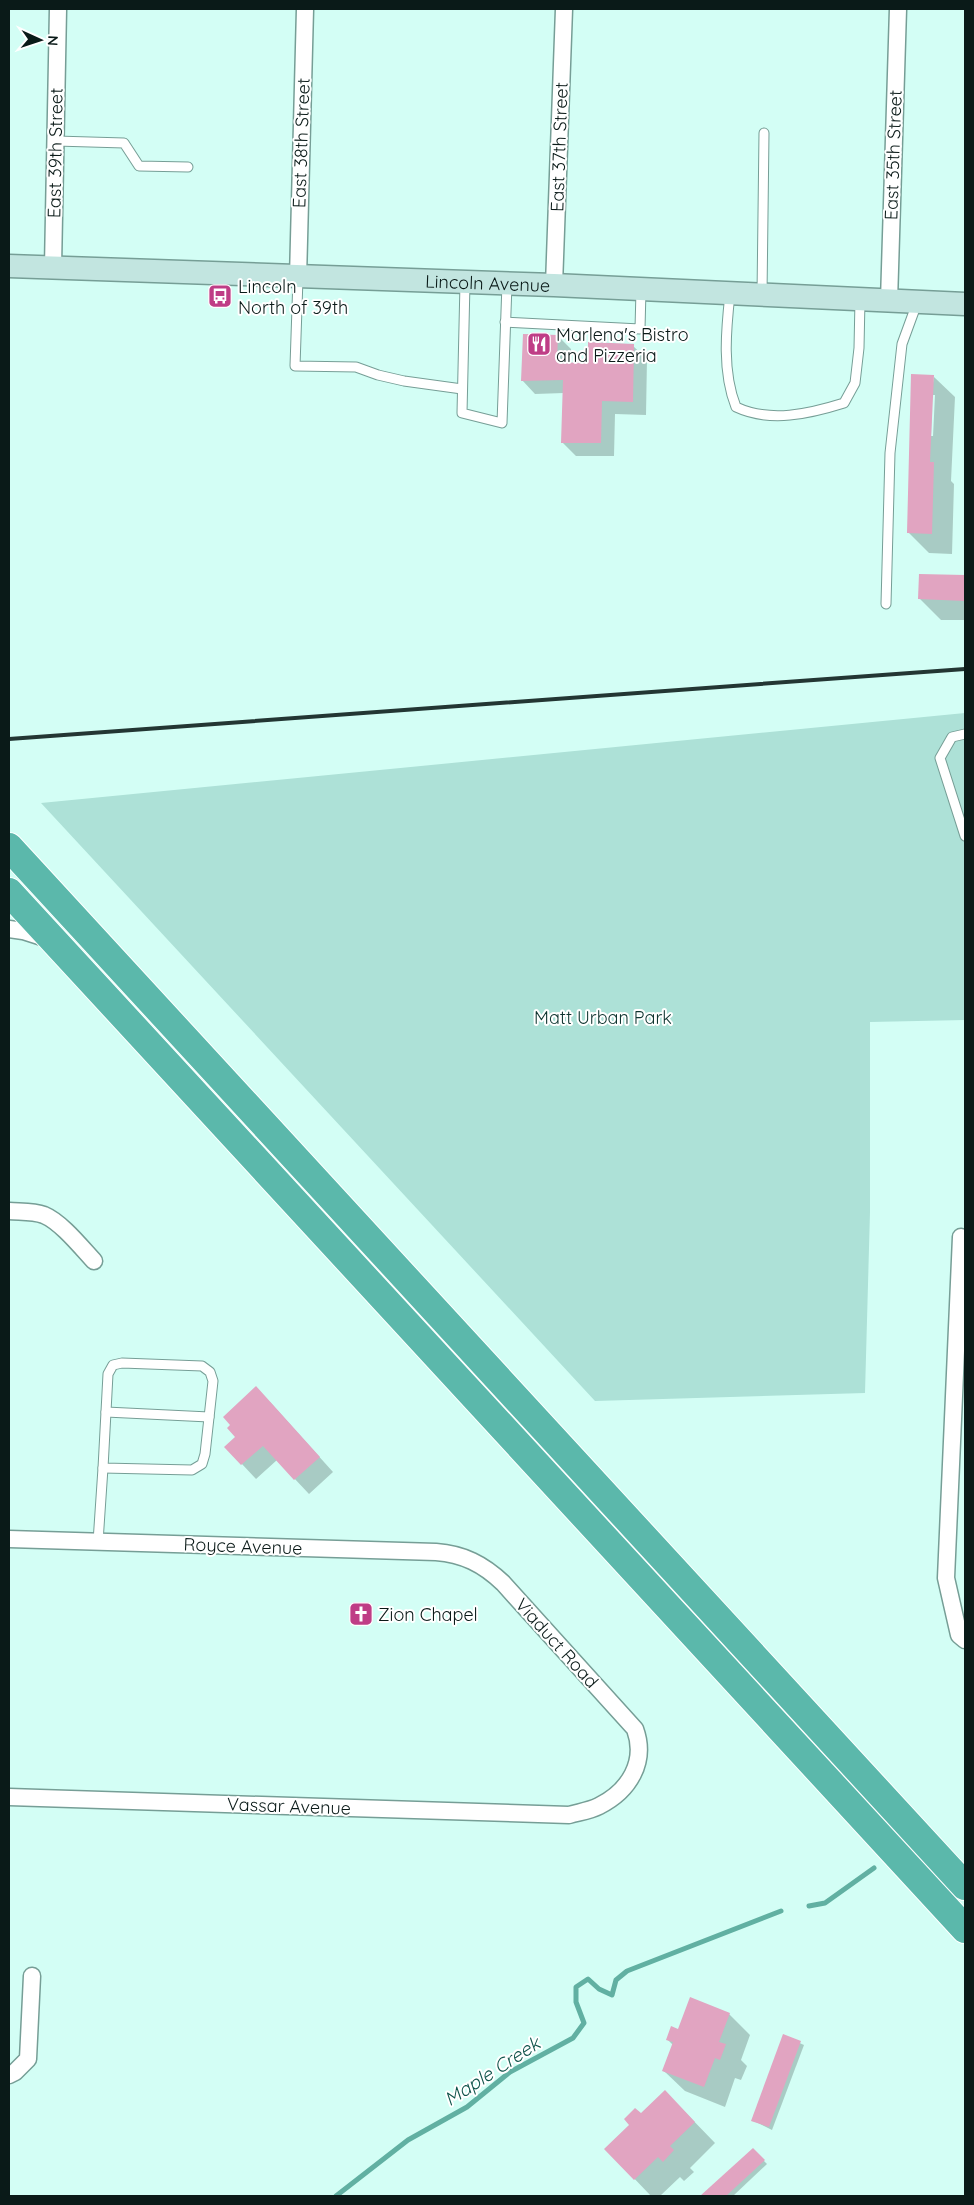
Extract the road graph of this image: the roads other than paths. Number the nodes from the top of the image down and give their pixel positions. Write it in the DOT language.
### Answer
graph roads {
  1 [pos="58,9"];
  2 [pos="305,9"];
  3 [pos="564,9"];
  4 [pos="898,9"];
  5 [pos="764,133"];
  6 [pos="56,141"];
  7 [pos="188,167"];
  8 [pos="9,266"];
  9 [pos="53,267"];
  10 [pos="298,278"];
  11 [pos="465,283"];
  12 [pos="507,284"];
  13 [pos="554,286"];
  14 [pos="641,290"];
  15 [pos="730,294"];
  16 [pos="762,295"];
  17 [pos="860,300"];
  18 [pos="889,301"];
  19 [pos="917,303"];
  20 [pos="965,304"];
  21 [pos="505,322"];
  22 [pos="462,389"];
  23 [pos="886,604"];
  24 [pos="965,734"];
  25 [pos="965,836"];
  26 [pos="9,847"];
  27 [pos="9,892"];
  28 [pos="9,929"];
  29 [pos="55,942"];
  30 [pos="9,1211"];
  31 [pos="961,1237"];
  32 [pos="94,1261"];
  33 [pos="961,1321"];
  34 [pos="106,1412"];
  35 [pos="209,1418"];
  36 [pos="102,1468"];
  37 [pos="9,1539"];
  38 [pos="98,1542"];
  39 [pos="476,1562"];
  40 [pos="965,1640"];
  41 [pos="635,1729"];
  42 [pos="9,1797"];
  43 [pos="965,1886"];
  44 [pos="965,1929"];
  45 [pos="32,1976"];
  46 [pos="9,2075"];
  1 -- 6 [label="street, East 39th Street"];
  2 -- 10 [label="street, East 38th Street"];
  3 -- 13 [label="street, East 37th Street"];
  4 -- 18 [label="street, East 35th Street"];
  5 -- 16 [label="lane"];
  6 -- 7 [label="lane"];
  6 -- 9 [label="street, East 39th Street"];
  8 -- 9 [label="main road, Lincoln Avenue"];
  9 -- 10 [label="main road, Lincoln Avenue"];
  10 -- 11 [label="main road, Lincoln Avenue"];
  10 -- 22 [label="lane"];
  11 -- 12 [label="main road, Lincoln Avenue"];
  11 -- 22 [label="lane"];
  12 -- 13 [label="main road, Lincoln Avenue"];
  12 -- 21 [label="lane"];
  13 -- 14 [label="main road, Lincoln Avenue"];
  14 -- 15 [label="main road, Lincoln Avenue"];
  14 -- 21 [label="lane"];
  15 -- 16 [label="main road, Lincoln Avenue"];
  15 -- 17 [label="lane"];
  16 -- 17 [label="main road, Lincoln Avenue"];
  17 -- 18 [label="main road, Lincoln Avenue"];
  18 -- 19 [label="main road, Lincoln Avenue"];
  19 -- 20 [label="main road, Lincoln Avenue"];
  19 -- 23 [label="lane"];
  21 -- 22 [label="lane"];
  24 -- 25 [label="lane"];
  26 -- 43 [label="highway"];
  27 -- 29 [label="highway"];
  28 -- 29 [label="street"];
  29 -- 44 [label="highway"];
  30 -- 32 [label="street"];
  31 -- 33 [label="street"];
  33 -- 40 [label="street"];
  34 -- 35 [label="lane"];
  34 -- 35 [label="lane"];
  34 -- 36 [label="lane"];
  35 -- 36 [label="lane"];
  36 -- 38 [label="lane"];
  37 -- 38 [label="street, Royce Avenue"];
  38 -- 39 [label="street, Royce Avenue"];
  39 -- 41 [label="street, Viaduct Road"];
  41 -- 42 [label="street, Vassar Avenue"];
  45 -- 46 [label="street"];
}
